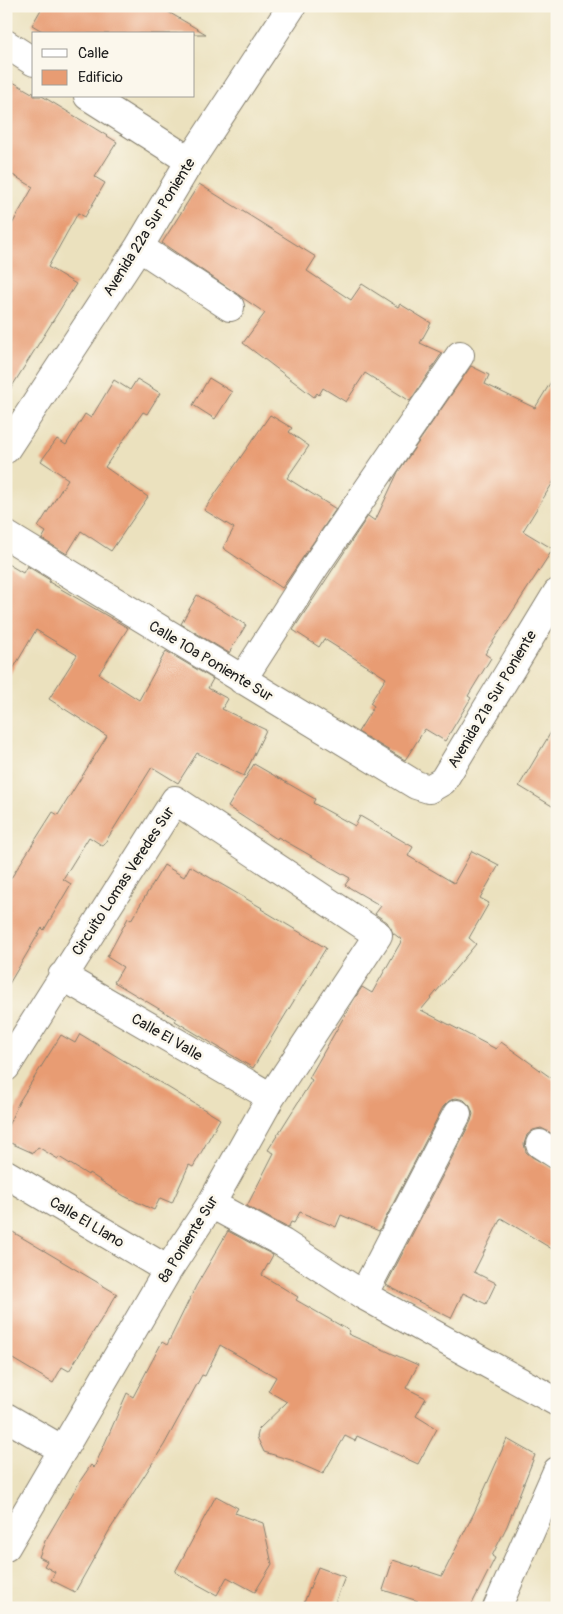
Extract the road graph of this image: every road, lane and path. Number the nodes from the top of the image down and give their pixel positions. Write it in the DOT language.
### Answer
graph roads {
  1 [pos="292,6"];
  2 [pos="6,44"];
  3 [pos="32,61"];
  4 [pos="91,98"];
  5 [pos="190,162"];
  6 [pos="139,247"];
  7 [pos="230,307"];
  8 [pos="460,355"];
  9 [pos="6,448"];
  10 [pos="6,535"];
  11 [pos="557,592"];
  12 [pos="242,680"];
  13 [pos="416,785"];
  14 [pos="378,935"];
  15 [pos="62,976"];
  16 [pos="6,1067"];
  17 [pos="271,1097"];
  18 [pos="457,1114"];
  19 [pos="6,1174"];
  20 [pos="211,1204"];
  21 [pos="168,1270"];
  22 [pos="363,1295"];
  23 [pos="557,1402"];
  24 [pos="6,1417"];
  25 [pos="63,1450"];
  26 [pos="557,1471"];
  27 [pos="6,1547"];
  28 [pos="497,1608"];
  1 -- 5 [label="street, Avenida 22a Sur Poniente"];
  2 -- 3 [label="street"];
  4 -- 5 [label="street"];
  5 -- 6 [label="street, Avenida 22a Sur Poniente"];
  6 -- 7 [label="street"];
  6 -- 9 [label="street, Avenida 22a Sur Poniente"];
  8 -- 12 [label="street"];
  10 -- 12 [label="street, Calle 10a Poniente Sur"];
  11 -- 13 [label="street, Avenida 21a Sur Poniente"];
  12 -- 13 [label="street, Calle 10a Poniente Sur"];
  14 -- 15 [label="street, Circuito Lomas Veredes Sur"];
  14 -- 17 [label="street, 8a Poniente Sur"];
  15 -- 16 [label="street, Circuito Lomas Veredes Sur"];
  15 -- 17 [label="street, Calle El Valle"];
  17 -- 20 [label="street, 8a Poniente Sur"];
  18 -- 22 [label="street"];
  19 -- 21 [label="street, Calle El Llano"];
  20 -- 21 [label="street, 8a Poniente Sur"];
  20 -- 22 [label="street"];
  21 -- 25 [label="street, 8a Poniente Sur"];
  22 -- 23 [label="street"];
  24 -- 25 [label="street"];
  25 -- 27 [label="street, 8a Poniente Sur"];
  26 -- 28 [label="street"];
}
